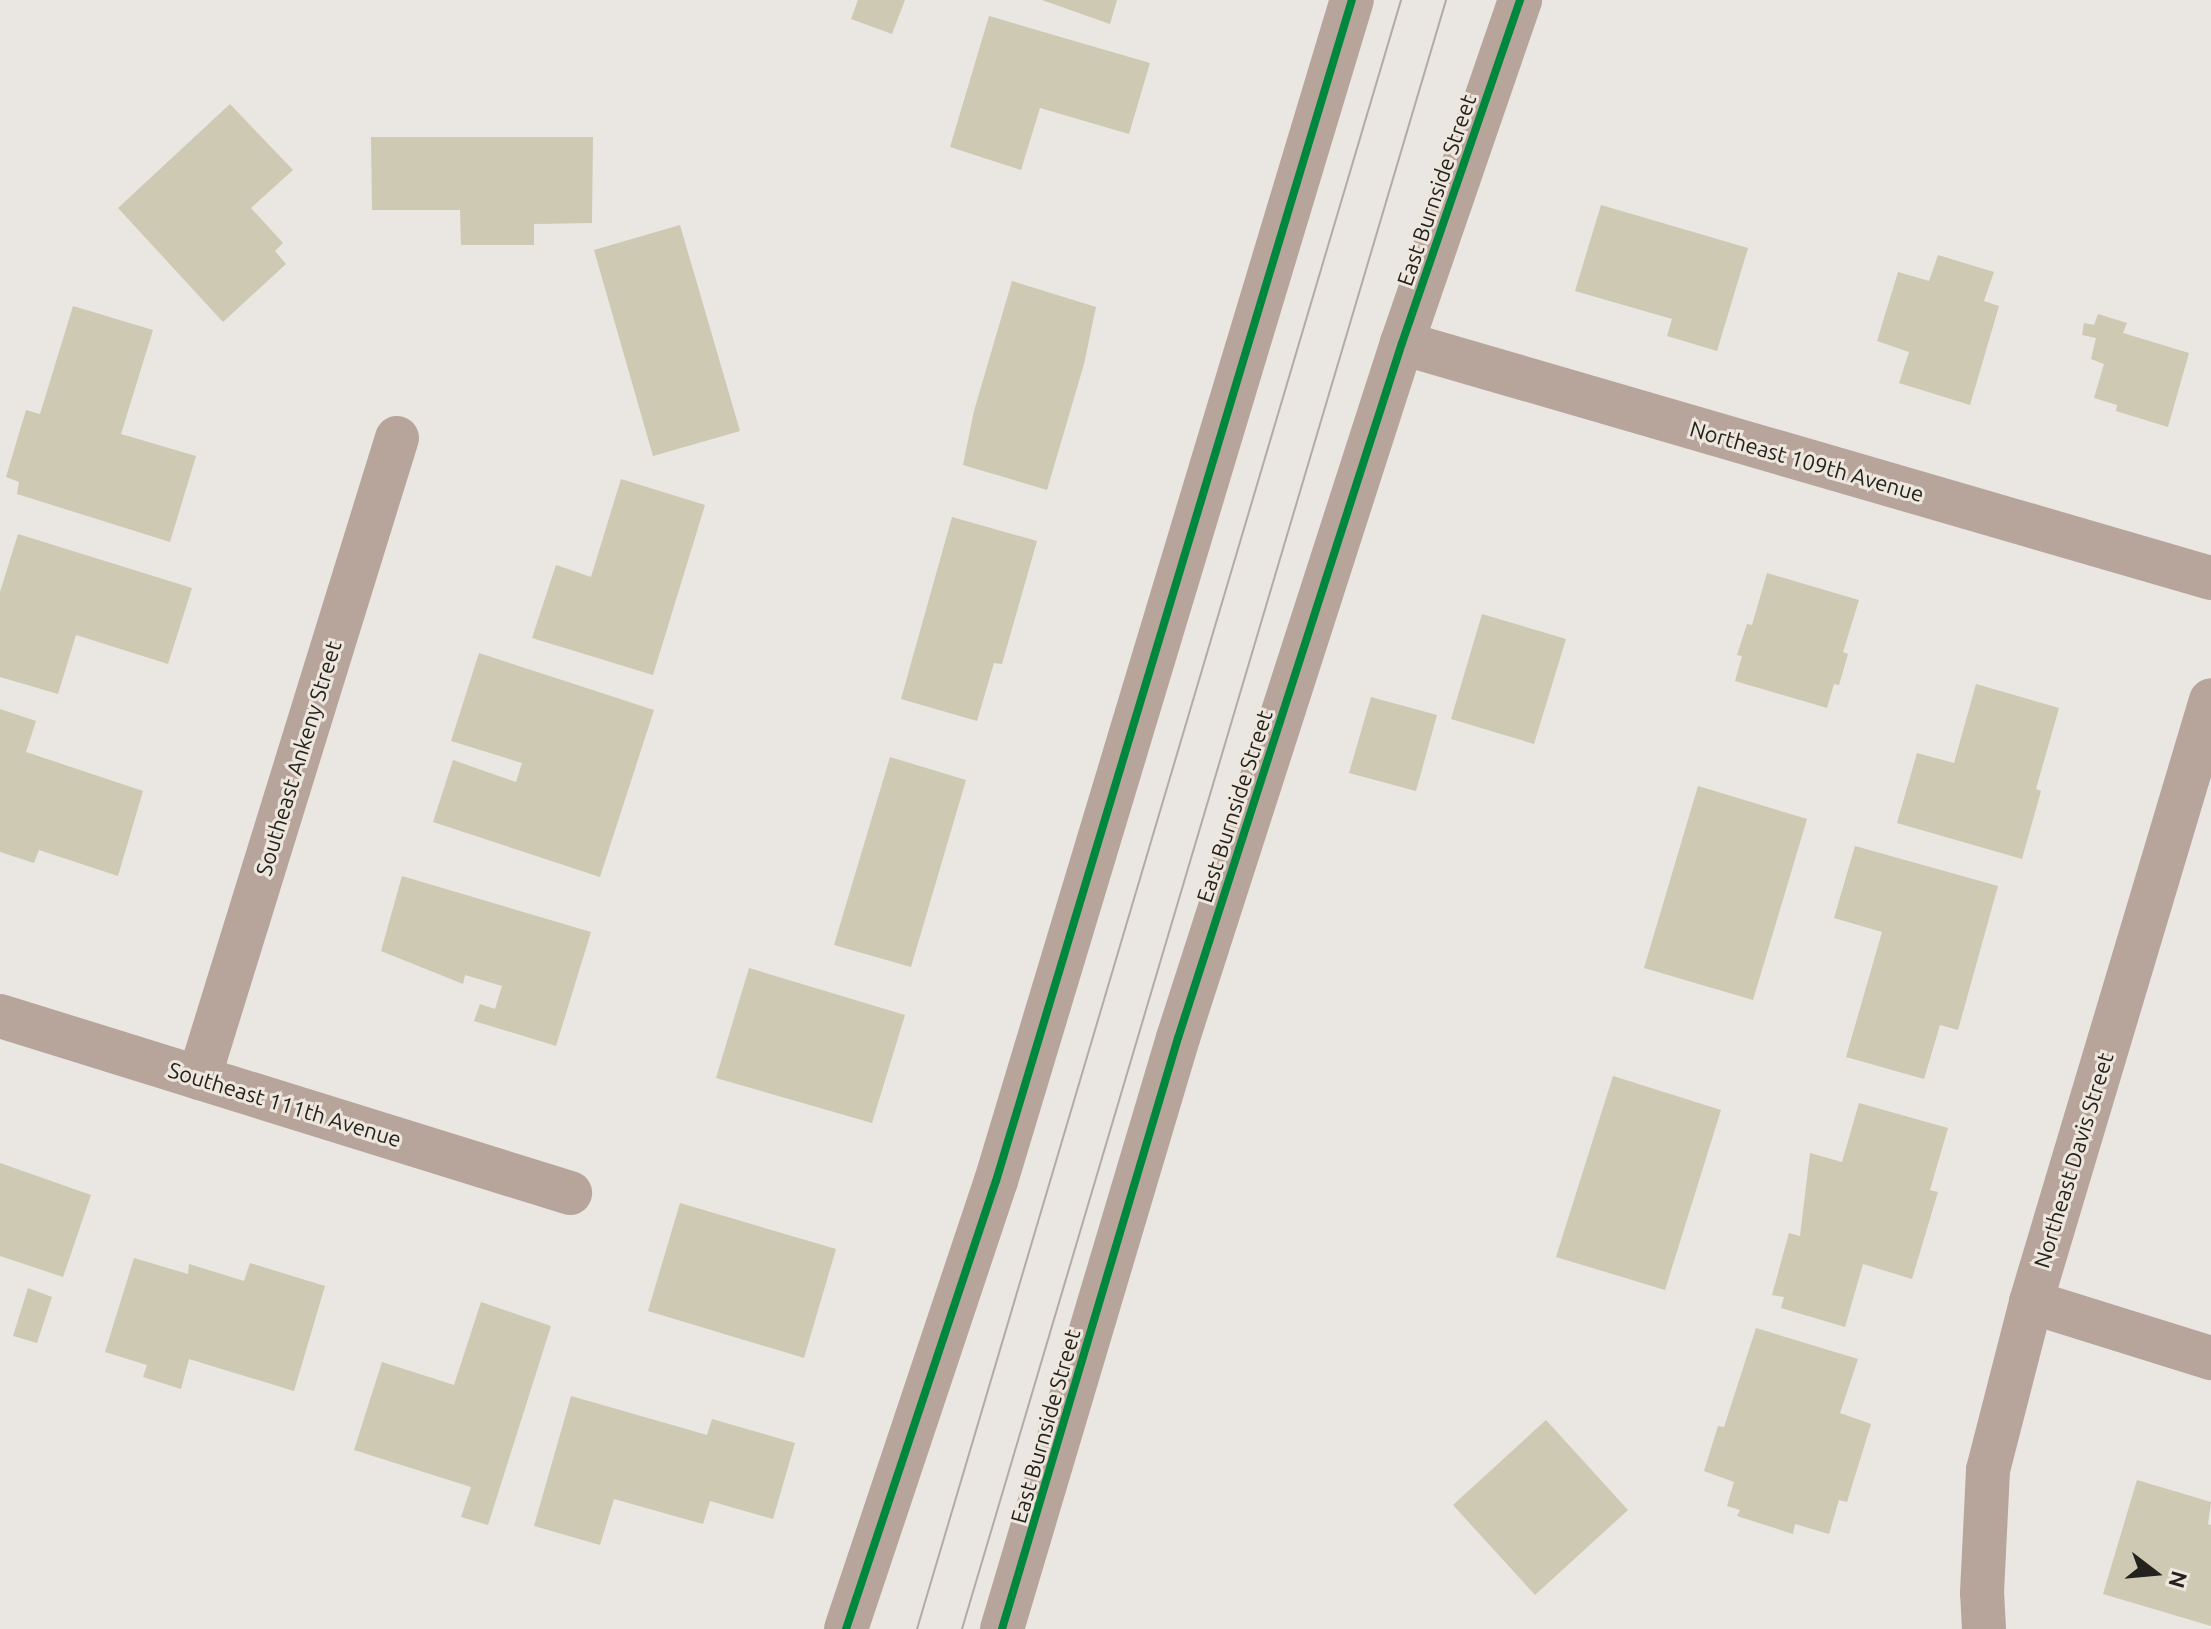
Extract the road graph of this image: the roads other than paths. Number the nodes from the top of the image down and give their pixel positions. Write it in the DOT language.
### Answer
graph roads {
  1 [pos="1352,0"];
  2 [pos="1520,0"];
  3 [pos="1402,343"];
  4 [pos="397,438"];
  5 [pos="2211,578"];
  6 [pos="2211,700"];
  7 [pos="0,1016"];
  8 [pos="199,1078"];
  9 [pos="570,1193"];
  10 [pos="2031,1302"];
  11 [pos="2211,1358"];
  12 [pos="846,1629"];
  13 [pos="1002,1629"];
  14 [pos="1984,1629"];
  1 -- 12 [label="street"];
  2 -- 3 [label="street, East Burnside Street"];
  3 -- 5 [label="street, Northeast 109th Avenue"];
  3 -- 13 [label="street, East Burnside Street"];
  4 -- 8 [label="street, Southeast Ankeny Street"];
  6 -- 10 [label="street, Northeast Davis Street"];
  7 -- 8 [label="street, Southeast 111th Avenue"];
  8 -- 9 [label="street, Southeast 111th Avenue"];
  10 -- 11 [label="street"];
  10 -- 14 [label="street, Northeast Davis Street"];
}
